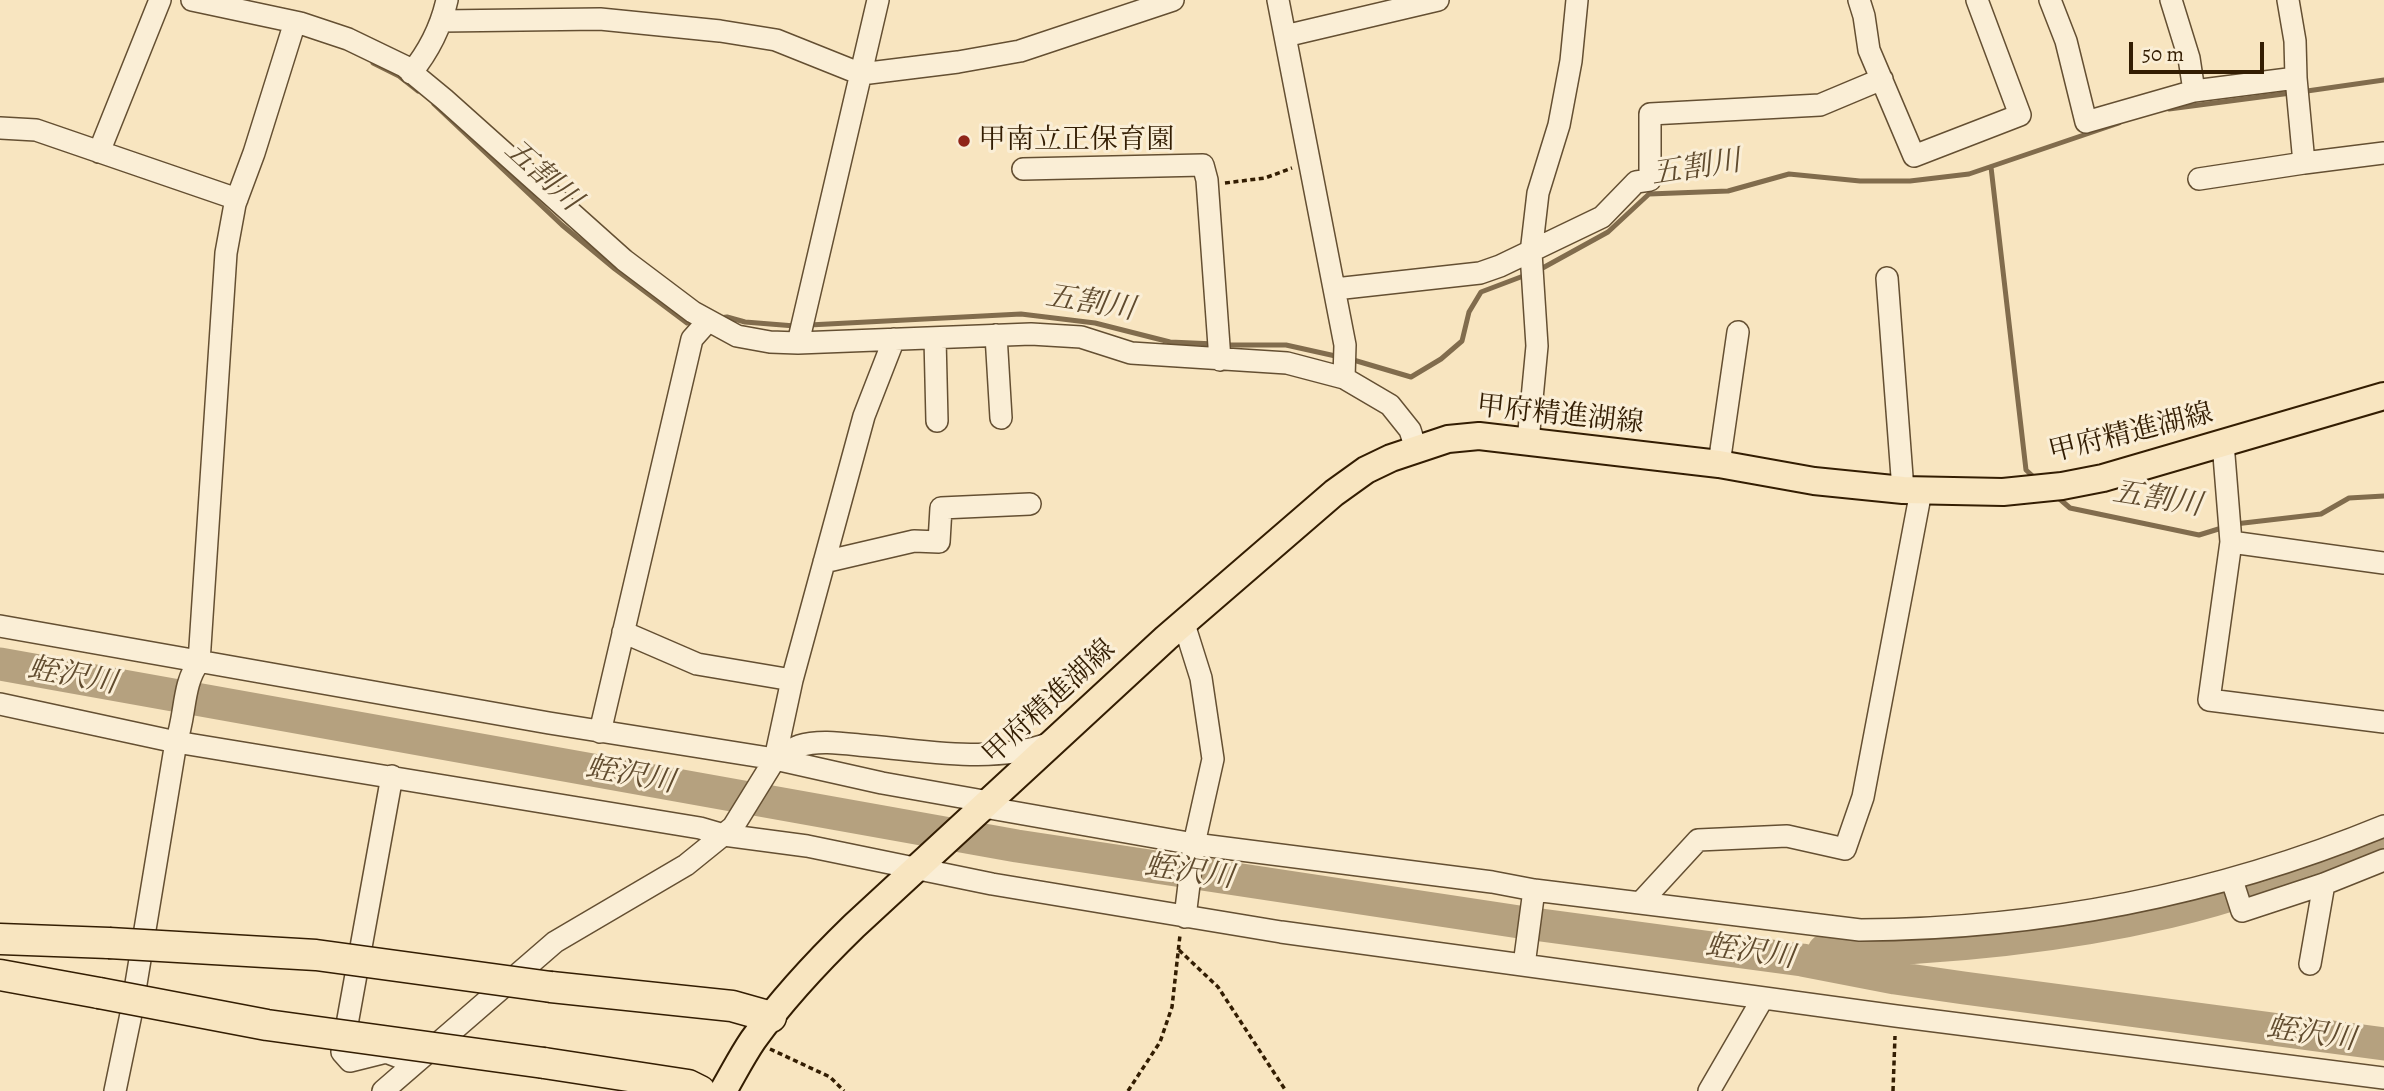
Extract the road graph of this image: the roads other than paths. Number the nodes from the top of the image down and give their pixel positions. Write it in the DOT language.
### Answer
graph roads {
  1 [pos="160,0"];
  2 [pos="192,0"];
  3 [pos="878,0"];
  4 [pos="1173,0"];
  5 [pos="1278,0"];
  6 [pos="1438,0"];
  7 [pos="1577,0"];
  8 [pos="1859,0"];
  9 [pos="1977,0"];
  10 [pos="2050,0"];
  11 [pos="2171,0"];
  12 [pos="2288,0"];
  13 [pos="444,10"];
  14 [pos="295,22"];
  15 [pos="1285,36"];
  16 [pos="411,73"];
  17 [pos="861,74"];
  18 [pos="2296,78"];
  19 [pos="1882,79"];
  20 [pos="2194,91"];
  21 [pos="0,128"];
  22 [pos="99,152"];
  23 [pos="2384,153"];
  24 [pos="2304,163"];
  25 [pos="1023,169"];
  26 [pos="2199,179"];
  27 [pos="237,199"];
  28 [pos="1531,253"];
  29 [pos="1888,278"];
  30 [pos="1335,289"];
  31 [pos="708,321"];
  32 [pos="1738,332"];
  33 [pos="996,335"];
  34 [pos="935,338"];
  35 [pos="894,340"];
  36 [pos="798,343"];
  37 [pos="1220,360"];
  38 [pos="1344,378"];
  39 [pos="2384,396"];
  40 [pos="1001,418"];
  41 [pos="937,421"];
  42 [pos="1528,441"];
  43 [pos="2222,443"];
  44 [pos="1416,449"];
  45 [pos="1719,464"];
  46 [pos="1912,491"];
  47 [pos="1030,504"];
  48 [pos="2231,540"];
  49 [pos="824,562"];
  50 [pos="2384,563"];
  51 [pos="1184,624"];
  52 [pos="0,626"];
  53 [pos="623,632"];
  54 [pos="195,668"];
  55 [pos="792,680"];
  56 [pos="0,704"];
  57 [pos="2384,722"];
  58 [pos="600,732"];
  59 [pos="178,736"];
  60 [pos="1052,743"];
  61 [pos="771,764"];
  62 [pos="392,776"];
  63 [pos="984,806"];
  64 [pos="2384,826"];
  65 [pos="729,831"];
  66 [pos="1194,846"];
  67 [pos="919,866"];
  68 [pos="2378,866"];
  69 [pos="2232,880"];
  70 [pos="2324,884"];
  71 [pos="1533,894"];
  72 [pos="1641,902"];
  73 [pos="1186,912"];
  74 [pos="10,940"];
  75 [pos="1525,958"];
  76 [pos="2310,964"];
  77 [pos="0,975"];
  78 [pos="1763,998"];
  79 [pos="771,1017"];
  80 [pos="408,1069"];
  81 [pos="2384,1078"];
  82 [pos="115,1091"];
  83 [pos="383,1091"];
  84 [pos="700,1091"];
  85 [pos="723,1091"];
  86 [pos="1709,1091"];
  1 -- 22 [label="street"];
  2 -- 14 [label="street"];
  3 -- 17 [label="street"];
  4 -- 17 [label="street"];
  5 -- 15 [label="street"];
  6 -- 15 [label="street"];
  7 -- 28 [label="street"];
  8 -- 19 [label="street"];
  9 -- 19 [label="street"];
  10 -- 20 [label="street"];
  11 -- 20 [label="street"];
  12 -- 18 [label="street"];
  13 -- 16 [label="street"];
  13 -- 17 [label="street"];
  14 -- 16 [label="street"];
  14 -- 27 [label="street"];
  15 -- 30 [label="street"];
  16 -- 31 [label="street"];
  17 -- 36 [label="street"];
  18 -- 20 [label="street"];
  18 -- 24 [label="street"];
  19 -- 28 [label="street"];
  21 -- 22 [label="street"];
  22 -- 27 [label="street"];
  23 -- 24 [label="street"];
  24 -- 26 [label="street"];
  25 -- 37 [label="street"];
  27 -- 54 [label="street"];
  28 -- 30 [label="street"];
  28 -- 42 [label="street"];
  29 -- 46 [label="street"];
  30 -- 38 [label="street"];
  31 -- 36 [label="street"];
  31 -- 53 [label="street"];
  32 -- 45 [label="street"];
  33 -- 34 [label="street"];
  33 -- 37 [label="street"];
  33 -- 40 [label="street"];
  34 -- 35 [label="street"];
  34 -- 41 [label="street"];
  35 -- 36 [label="street"];
  35 -- 49 [label="street"];
  37 -- 38 [label="street"];
  38 -- 44 [label="street"];
  39 -- 43 [label="main road, 甲府精進湖線"];
  42 -- 44 [label="main road, 甲府精進湖線"];
  42 -- 45 [label="main road, 甲府精進湖線"];
  43 -- 46 [label="main road, 甲府精進湖線"];
  43 -- 48 [label="street"];
  44 -- 51 [label="main road, 甲府精進湖線"];
  45 -- 46 [label="main road, 甲府精進湖線"];
  46 -- 72 [label="street"];
  47 -- 49 [label="street"];
  48 -- 50 [label="street"];
  48 -- 57 [label="street"];
  49 -- 55 [label="street"];
  51 -- 60 [label="main road, 甲府精進湖線"];
  51 -- 66 [label="street"];
  52 -- 54 [label="street"];
  53 -- 55 [label="street"];
  53 -- 58 [label="street"];
  54 -- 58 [label="street"];
  54 -- 59 [label="street"];
  55 -- 61 [label="street"];
  56 -- 59 [label="street"];
  58 -- 61 [label="street"];
  59 -- 62 [label="street"];
  59 -- 82 [label="street"];
  60 -- 61 [label="street"];
  60 -- 63 [label="main road, 甲府精進湖線"];
  61 -- 63 [label="street"];
  61 -- 65 [label="street"];
  62 -- 65 [label="street"];
  62 -- 80 [label="street"];
  63 -- 66 [label="street"];
  63 -- 67 [label="main road, 甲府精進湖線"];
  64 -- 69 [label="street"];
  65 -- 67 [label="street"];
  65 -- 80 [label="street"];
  66 -- 71 [label="street"];
  66 -- 73 [label="street"];
  67 -- 73 [label="street"];
  67 -- 79 [label="main road, 甲府精進湖線"];
  68 -- 70 [label="street"];
  69 -- 70 [label="street"];
  69 -- 72 [label="street"];
  70 -- 76 [label="street"];
  71 -- 72 [label="street"];
  71 -- 75 [label="street"];
  73 -- 75 [label="street"];
  74 -- 79 [label="highway, bridge"];
  75 -- 78 [label="street"];
  77 -- 84 [label="highway, bridge"];
  78 -- 81 [label="street"];
  78 -- 86 [label="street"];
  79 -- 85 [label="main road, 甲府精進湖線"];
  80 -- 83 [label="street"];
}
